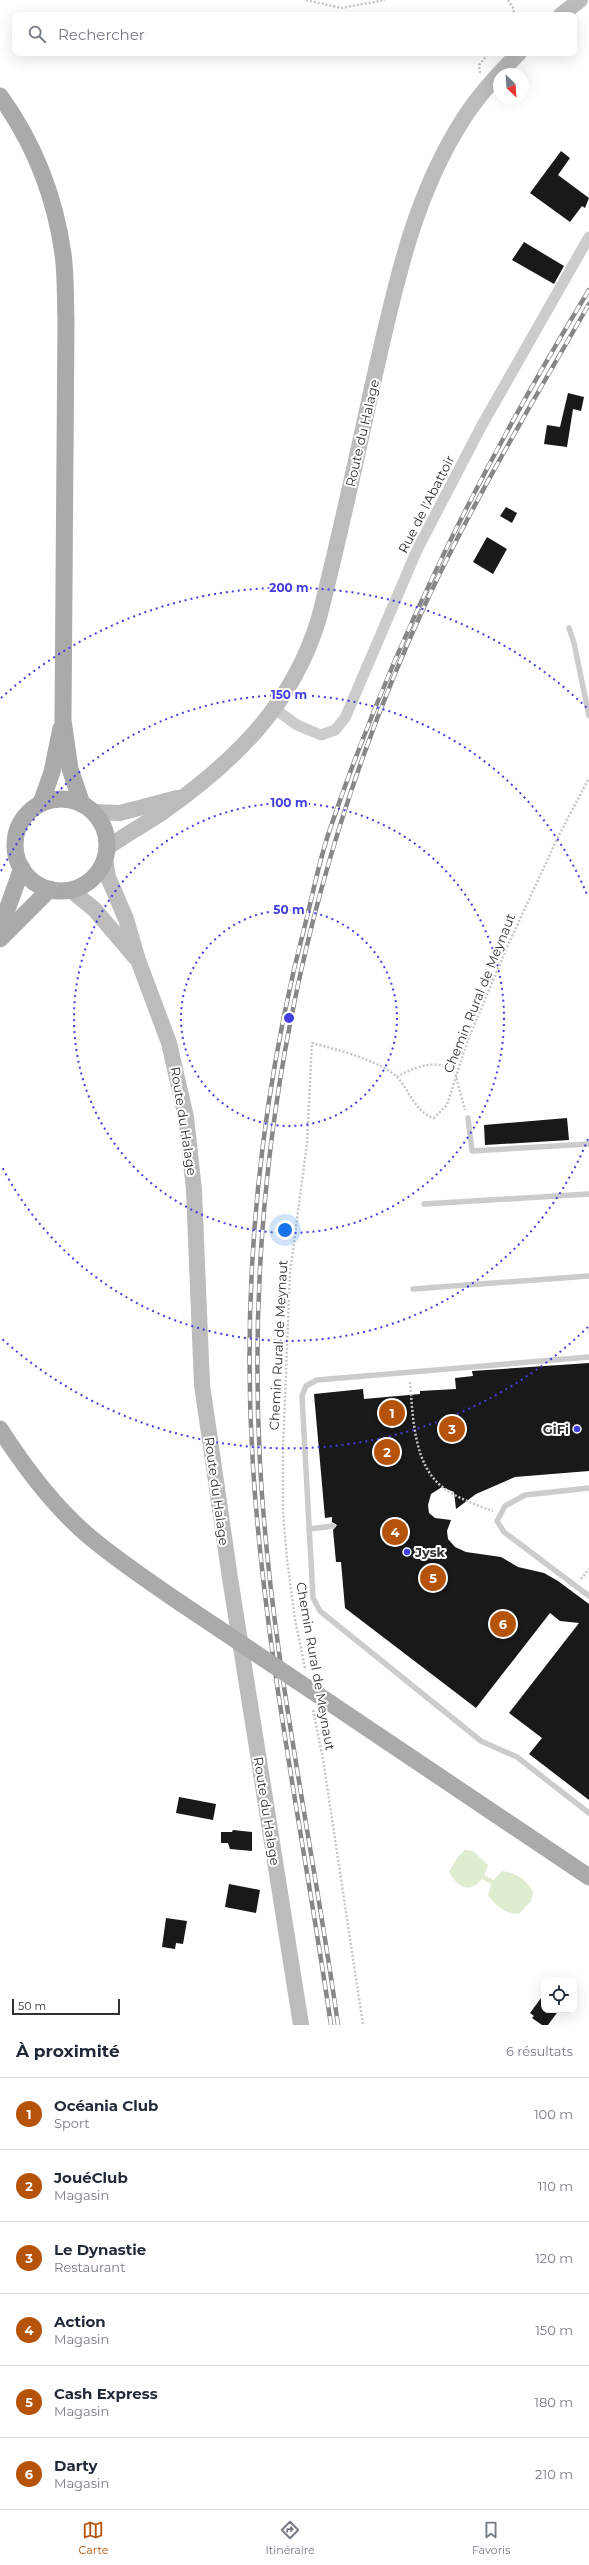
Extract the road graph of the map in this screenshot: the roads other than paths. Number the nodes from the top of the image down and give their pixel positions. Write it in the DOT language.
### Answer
graph roads {
  1 [pos="580,0"];
  2 [pos="565,12"];
  3 [pos="516,56"];
  4 [pos="0,96"];
  5 [pos="589,237"];
  6 [pos="569,628"];
  7 [pos="275,709"];
  8 [pos="589,716"];
  9 [pos="63,720"];
  10 [pos="185,796"];
  11 [pos="41,804"];
  12 [pos="88,808"];
  13 [pos="106,854"];
  14 [pos="22,868"];
  15 [pos="50,889"];
  16 [pos="71,890"];
  17 [pos="0,929"];
  18 [pos="0,939"];
  19 [pos="138,960"];
  20 [pos="468,1118"];
  21 [pos="589,1144"];
  22 [pos="589,1194"];
  23 [pos="424,1204"];
  24 [pos="589,1276"];
  25 [pos="413,1288"];
  26 [pos="589,1357"];
  27 [pos="0,1429"];
  28 [pos="589,1488"];
  29 [pos="333,1526"];
  30 [pos="309,1529"];
  31 [pos="589,1596"];
  32 [pos="589,1813"];
  33 [pos="589,1877"];
  34 [pos="301,2025"];
  1 -- 2 [label="main road"];
  3 -- 7 [label="main road, Route du Halage"];
  4 -- 9 [label="main road"];
  5 -- 7 [label="street, Rue de l'Abattoir"];
  6 -- 8 [label="lane"];
  7 -- 10 [label="main road, Route du Halage"];
  9 -- 11 [label="main road"];
  9 -- 12 [label="main road"];
  10 -- 12 [label="main road, Route du Halage"];
  10 -- 13 [label="main road, Route du Halage"];
  11 -- 12 [label="main road"];
  11 -- 14 [label="main road"];
  12 -- 13 [label="main road"];
  13 -- 16 [label="main road"];
  13 -- 19 [label="main road, Route du Halage"];
  14 -- 15 [label="main road"];
  14 -- 17 [label="main road"];
  15 -- 16 [label="main road"];
  15 -- 18 [label="main road"];
  16 -- 19 [label="main road, Route du Halage"];
  19 -- 34 [label="main road, Route du Halage"];
  20 -- 21 [label="lane"];
  22 -- 23 [label="lane"];
  24 -- 25 [label="lane"];
  26 -- 30 [label="lane"];
  27 -- 33 [label="main road, bridge"];
  28 -- 31 [label="lane"];
  29 -- 30 [label="lane"];
  30 -- 32 [label="lane"];
}
